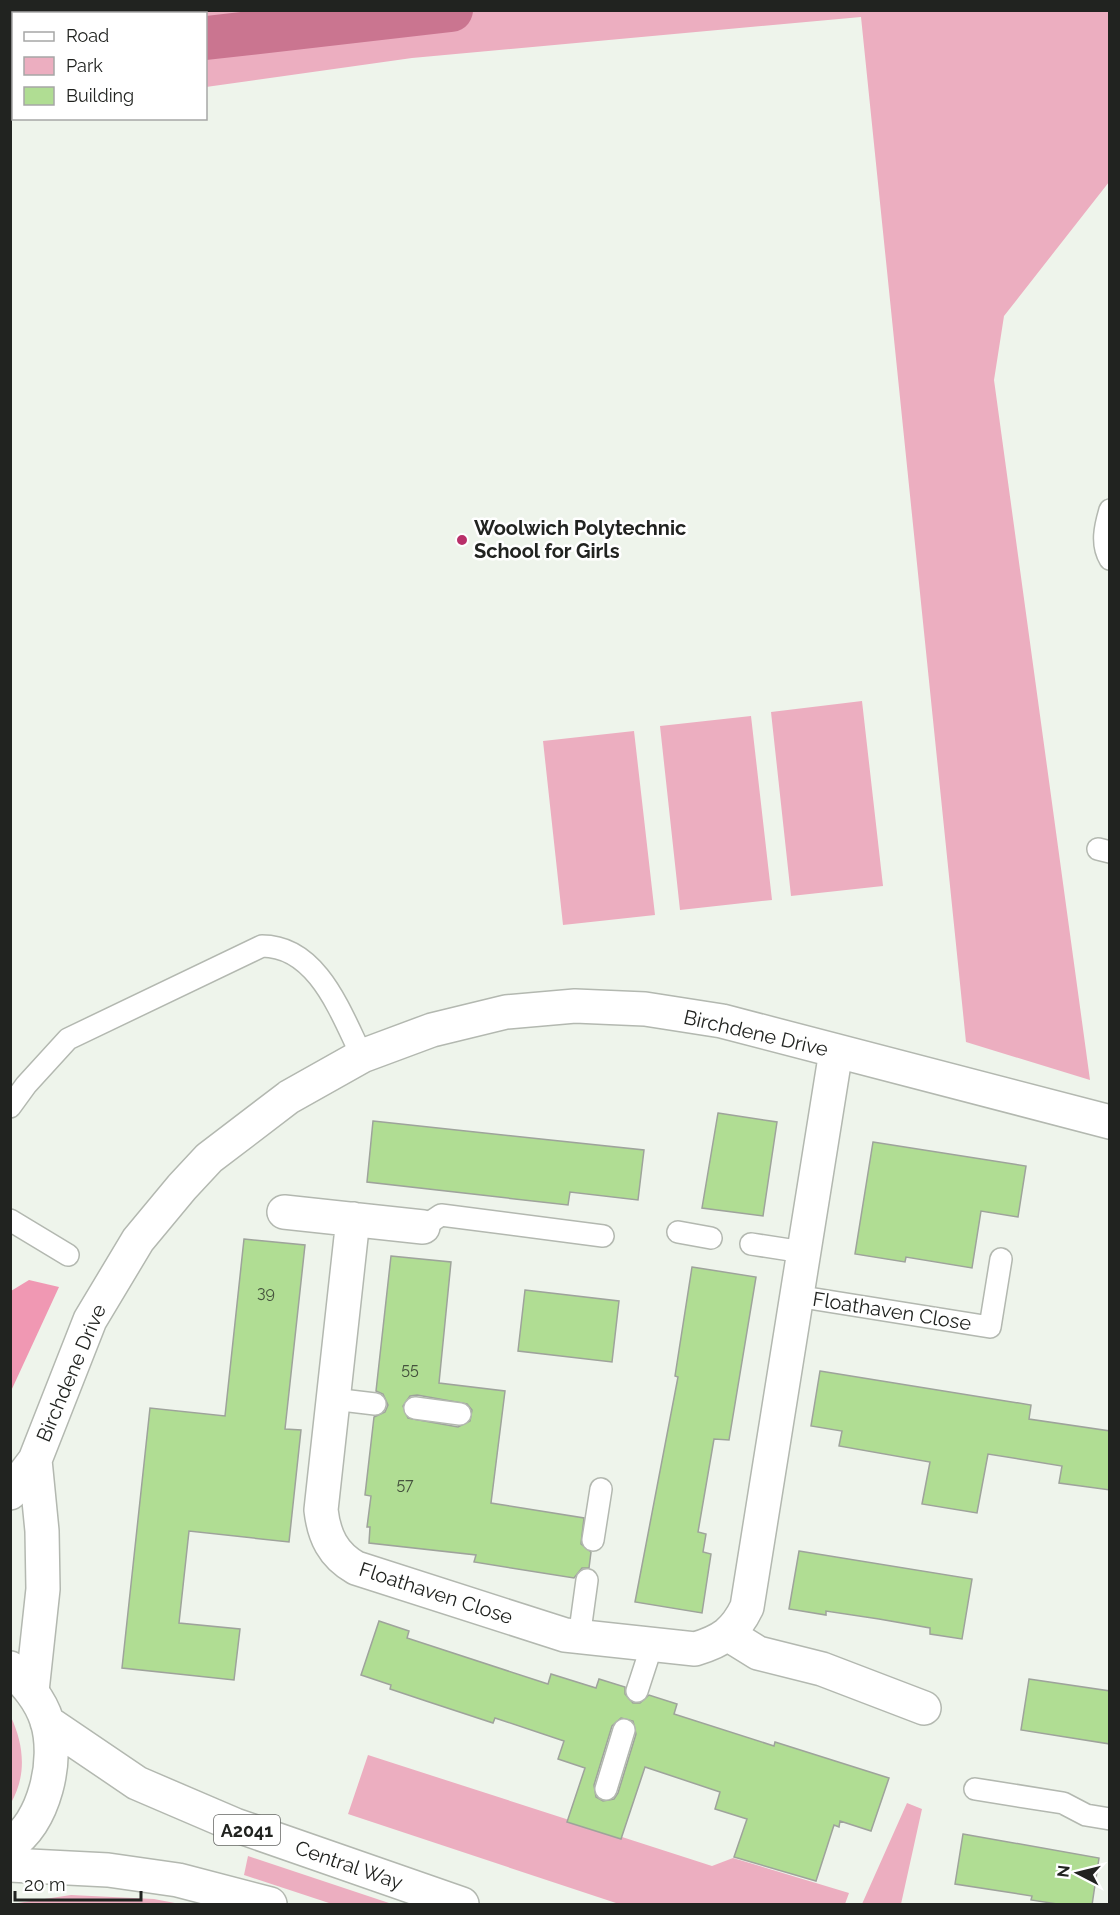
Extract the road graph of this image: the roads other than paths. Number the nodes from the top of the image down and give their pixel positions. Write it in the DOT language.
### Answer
graph roads {
  1 [pos="1110,510"];
  2 [pos="1110,560"];
  3 [pos="836,1051"];
  4 [pos="362,1056"];
  5 [pos="10,1107"];
  6 [pos="1110,1122"];
  7 [pos="284,1212"];
  8 [pos="353,1219"];
  9 [pos="10,1220"];
  10 [pos="423,1227"];
  11 [pos="678,1232"];
  12 [pos="603,1236"];
  13 [pos="711,1238"];
  14 [pos="751,1244"];
  15 [pos="803,1252"];
  16 [pos="68,1255"];
  17 [pos="1001,1259"];
  18 [pos="796,1296"];
  19 [pos="333,1399"];
  20 [pos="375,1404"];
  21 [pos="415,1408"];
  22 [pos="460,1414"];
  23 [pos="35,1460"];
  24 [pos="601,1489"];
  25 [pos="10,1493"];
  26 [pos="593,1540"];
  27 [pos="586,1580"];
  28 [pos="729,1635"];
  29 [pos="579,1638"];
  30 [pos="652,1645"];
  31 [pos="21,1679"];
  32 [pos="637,1691"];
  33 [pos="924,1708"];
  34 [pos="47,1722"];
  35 [pos="624,1730"];
  36 [pos="606,1789"];
  37 [pos="975,1789"];
  38 [pos="1110,1819"];
  39 [pos="10,1845"];
  40 [pos="10,1865"];
  41 [pos="270,1905"];
  42 [pos="462,1905"];
  1 -- 2 [label="lane"];
  3 -- 4 [label="street, Birchdene Drive"];
  3 -- 6 [label="street, Birchdene Drive"];
  3 -- 15 [label="street, Floathaven Close"];
  4 -- 5 [label="lane"];
  4 -- 23 [label="street, Birchdene Drive"];
  7 -- 8 [label="street"];
  8 -- 10 [label="street"];
  8 -- 19 [label="street, Floathaven Close"];
  9 -- 16 [label="lane"];
  10 -- 12 [label="lane"];
  11 -- 13 [label="lane"];
  14 -- 15 [label="lane"];
  15 -- 18 [label="street, Floathaven Close"];
  17 -- 18 [label="lane, Floathaven Close"];
  18 -- 28 [label="street, Floathaven Close"];
  19 -- 20 [label="lane"];
  19 -- 29 [label="street, Floathaven Close"];
  21 -- 22 [label="lane"];
  23 -- 25 [label="street, Birchdene Drive"];
  23 -- 31 [label="street, Birchdene Drive"];
  24 -- 26 [label="lane"];
  27 -- 29 [label="lane"];
  28 -- 30 [label="street, Floathaven Close"];
  28 -- 33 [label="street"];
  29 -- 30 [label="street, Floathaven Close"];
  30 -- 32 [label="lane"];
  31 -- 34 [label="street"];
  34 -- 39 [label="street"];
  34 -- 42 [label="street, Central Way / A2041"];
  35 -- 36 [label="lane"];
  37 -- 38 [label="lane"];
  40 -- 41 [label="street"];
}
